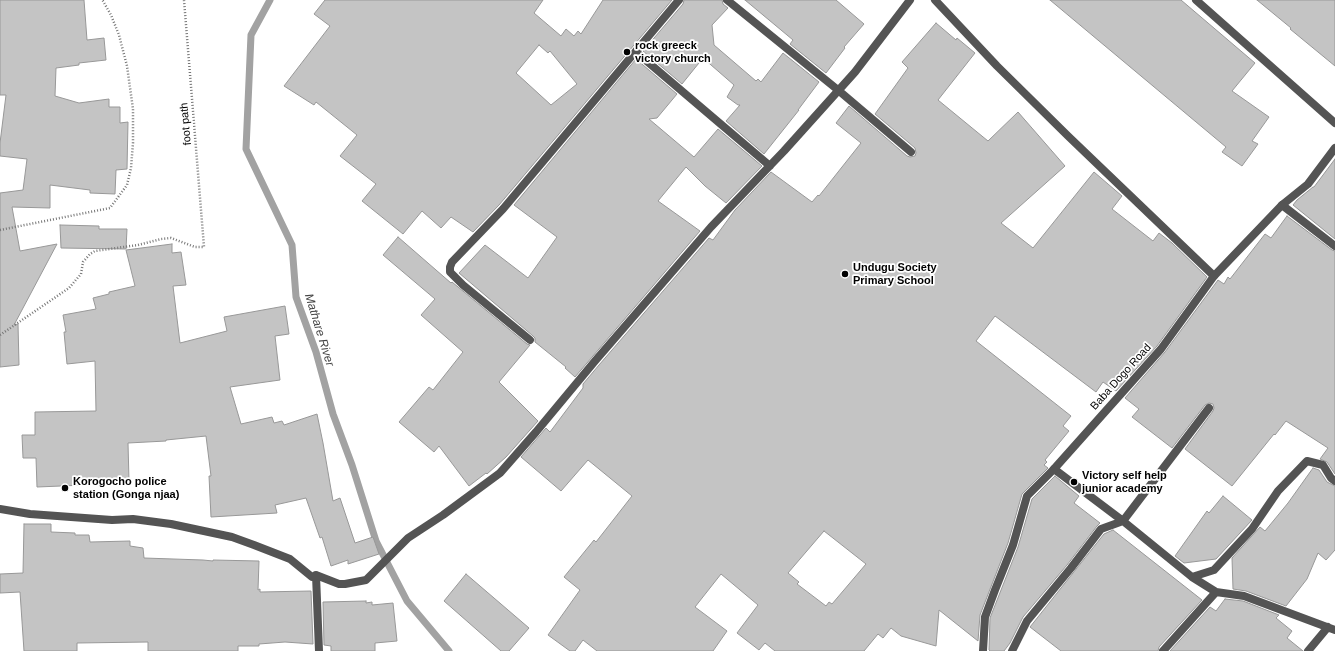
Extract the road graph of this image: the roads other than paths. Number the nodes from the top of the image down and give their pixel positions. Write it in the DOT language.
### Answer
graph roads {
  1 [pos="679,0"];
  2 [pos="727,0"];
  3 [pos="910,0"];
  4 [pos="935,0"];
  5 [pos="1196,0"];
  6 [pos="636,52"];
  7 [pos="838,90"];
  8 [pos="1335,123"];
  9 [pos="1335,148"];
  10 [pos="911,152"];
  11 [pos="770,166"];
  12 [pos="1282,205"];
  13 [pos="1335,246"];
  14 [pos="1214,276"];
  15 [pos="530,340"];
  16 [pos="1209,408"];
  17 [pos="1054,470"];
  18 [pos="1335,481"];
  19 [pos="0,509"];
  20 [pos="1123,521"];
  21 [pos="316,575"];
  22 [pos="1192,577"];
  23 [pos="1216,592"];
  24 [pos="1332,628"];
  25 [pos="319,651"];
  26 [pos="983,651"];
  27 [pos="1012,651"];
  28 [pos="1163,651"];
  29 [pos="1308,651"];
  1 -- 6 [label="street"];
  2 -- 7 [label="street"];
  3 -- 7 [label="street"];
  4 -- 14 [label="street"];
  5 -- 8 [label="street"];
  6 -- 11 [label="street"];
  6 -- 15 [label="street"];
  7 -- 10 [label="street"];
  7 -- 11 [label="street"];
  9 -- 12 [label="street, Baba Dogo Road"];
  11 -- 21 [label="street"];
  12 -- 13 [label="street"];
  12 -- 14 [label="street, Baba Dogo Road"];
  14 -- 17 [label="street, Baba Dogo Road"];
  16 -- 20 [label="street"];
  17 -- 20 [label="street"];
  17 -- 26 [label="street, Baba Dogo Road"];
  18 -- 22 [label="street"];
  19 -- 21 [label="street"];
  20 -- 22 [label="street"];
  20 -- 27 [label="street"];
  21 -- 25 [label="street"];
  22 -- 23 [label="street"];
  23 -- 24 [label="street"];
  23 -- 28 [label="street"];
  24 -- 29 [label="street"];
}
